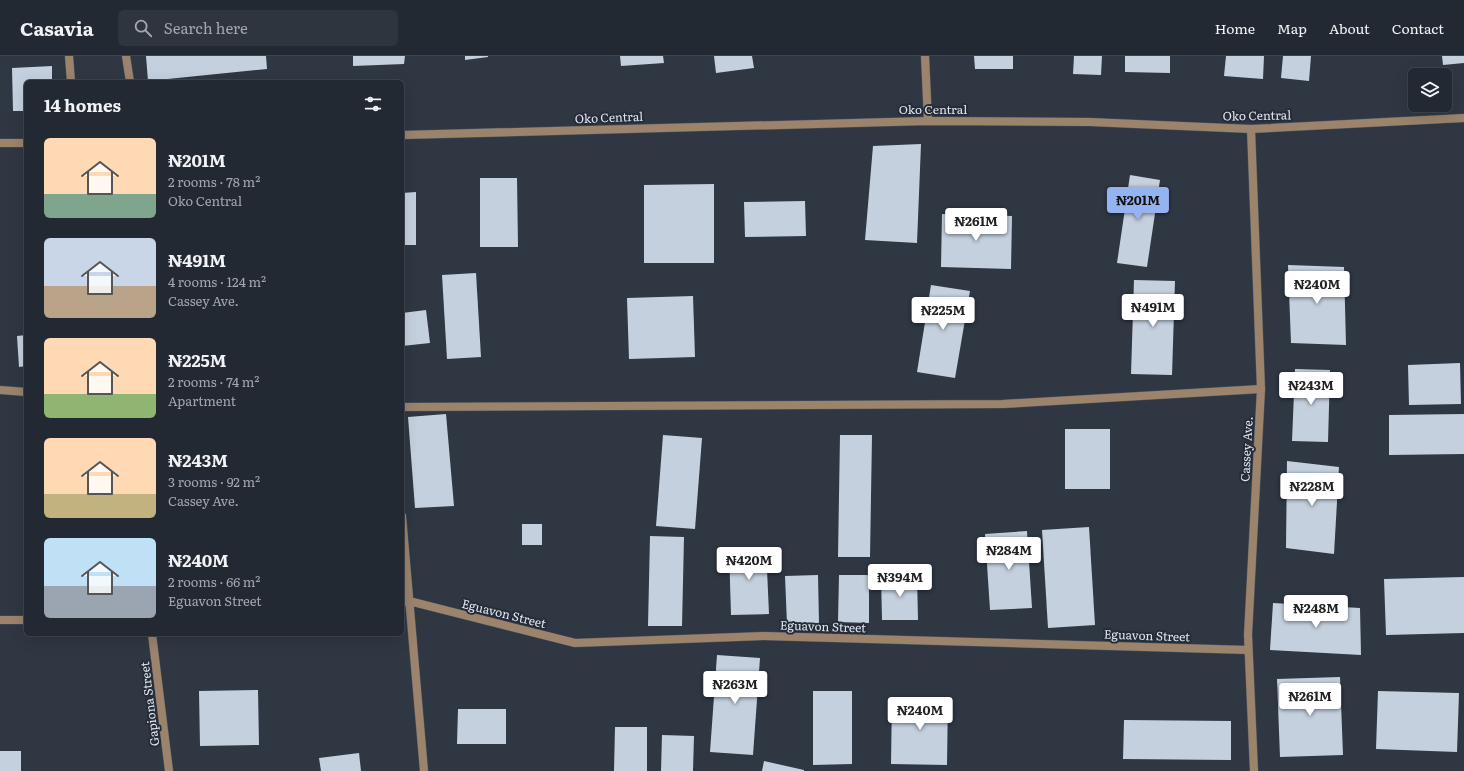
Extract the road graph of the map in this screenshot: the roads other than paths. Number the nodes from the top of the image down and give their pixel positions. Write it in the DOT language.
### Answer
graph roads {
  1 [pos="69,56"];
  2 [pos="126,56"];
  3 [pos="925,56"];
  4 [pos="71,80"];
  5 [pos="130,80"];
  6 [pos="1464,118"];
  7 [pos="928,121"];
  8 [pos="1251,129"];
  9 [pos="404,135"];
  10 [pos="0,143"];
  11 [pos="24,143"];
  12 [pos="1261,389"];
  13 [pos="0,390"];
  14 [pos="24,392"];
  15 [pos="404,407"];
  16 [pos="404,559"];
  17 [pos="406,602"];
  18 [pos="0,620"];
  19 [pos="24,620"];
  20 [pos="152,636"];
  21 [pos="1248,650"];
  22 [pos="169,771"];
  23 [pos="424,771"];
  24 [pos="1254,771"];
  1 -- 4 [label="street"];
  2 -- 5 [label="street"];
  3 -- 7 [label="street"];
  6 -- 8 [label="street, Oko Central"];
  7 -- 8 [label="street, Oko Central"];
  7 -- 9 [label="street, Oko Central"];
  8 -- 12 [label="street, Cassey Ave."];
  10 -- 11 [label="street"];
  12 -- 15 [label="street"];
  12 -- 21 [label="street, Cassey Ave."];
  13 -- 14 [label="street"];
  16 -- 17 [label="street"];
  17 -- 21 [label="street, Eguavon Street"];
  17 -- 23 [label="street"];
  18 -- 19 [label="street"];
  20 -- 22 [label="street, Gapiona Street"];
  21 -- 24 [label="street, Cassey Ave."];
}
